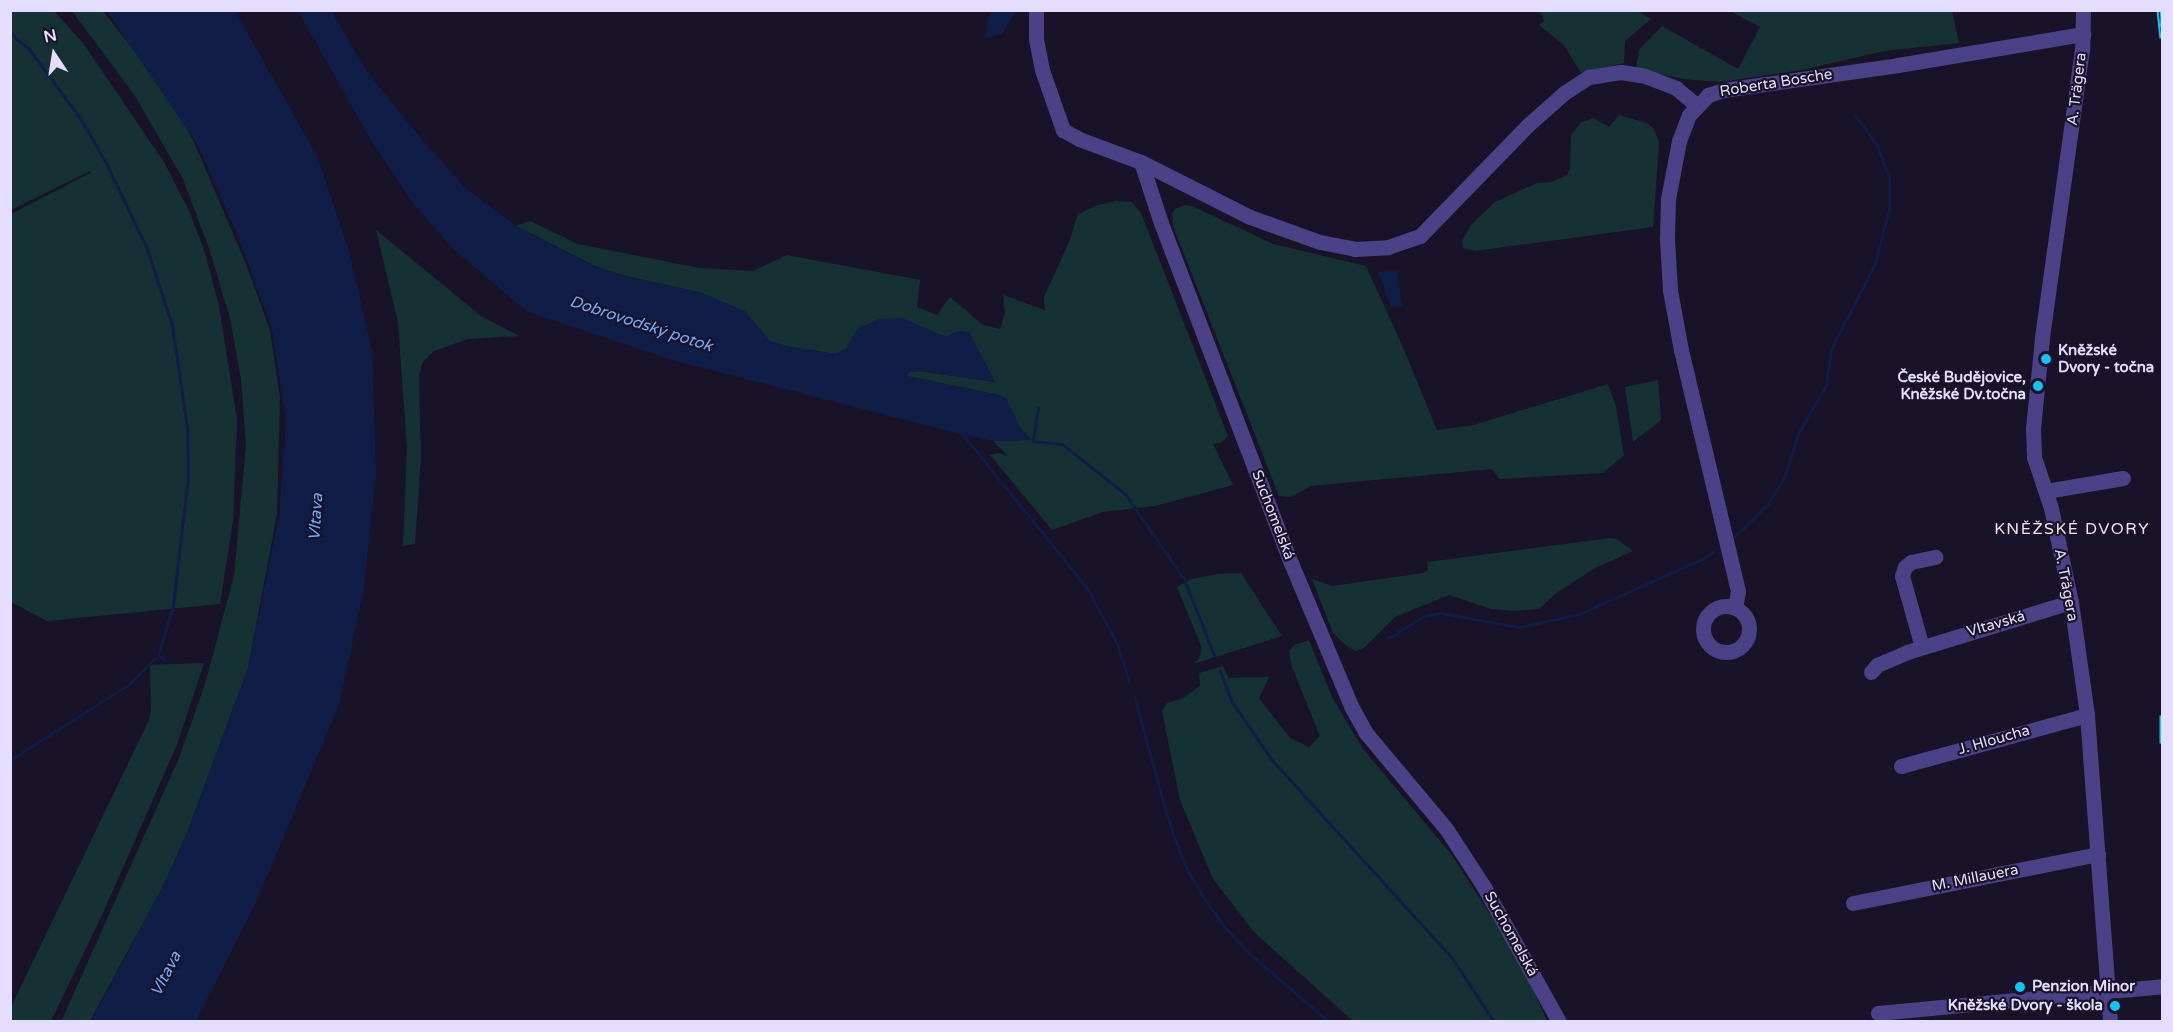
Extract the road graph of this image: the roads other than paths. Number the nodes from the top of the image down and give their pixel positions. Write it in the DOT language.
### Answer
graph roads {
  1 [pos="1036,10"];
  2 [pos="2083,10"];
  3 [pos="2083,34"];
  4 [pos="1696,105"];
  5 [pos="1141,162"];
  6 [pos="2123,478"];
  7 [pos="2046,491"];
  8 [pos="1935,557"];
  9 [pos="2071,602"];
  10 [pos="1735,607"];
  11 [pos="1922,647"];
  12 [pos="1871,672"];
  13 [pos="2087,715"];
  14 [pos="1901,766"];
  15 [pos="2098,854"];
  16 [pos="1853,903"];
  17 [pos="2163,986"];
  18 [pos="2107,991"];
  19 [pos="1878,1013"];
  20 [pos="1558,1022"];
  21 [pos="2110,1022"];
  1 -- 5 [label="street"];
  2 -- 3 [label="street, A. Trägera"];
  3 -- 4 [label="street, Roberta Bosche"];
  3 -- 7 [label="street, A. Trägera"];
  4 -- 5 [label="street"];
  4 -- 10 [label="street"];
  5 -- 20 [label="street, Suchomelská"];
  6 -- 7 [label="street"];
  7 -- 9 [label="street, A. Trägera"];
  8 -- 11 [label="street"];
  9 -- 11 [label="street, Vltavská"];
  9 -- 13 [label="street, A. Trägera"];
  11 -- 12 [label="street, Vltavská"];
  13 -- 14 [label="street, J. Hloucha"];
  13 -- 15 [label="street, A. Trägera"];
  15 -- 16 [label="street, M. Millauera"];
  15 -- 18 [label="street, A. Trägera"];
  17 -- 18 [label="street"];
  18 -- 19 [label="street"];
  18 -- 21 [label="street, A. Trägera"];
}
